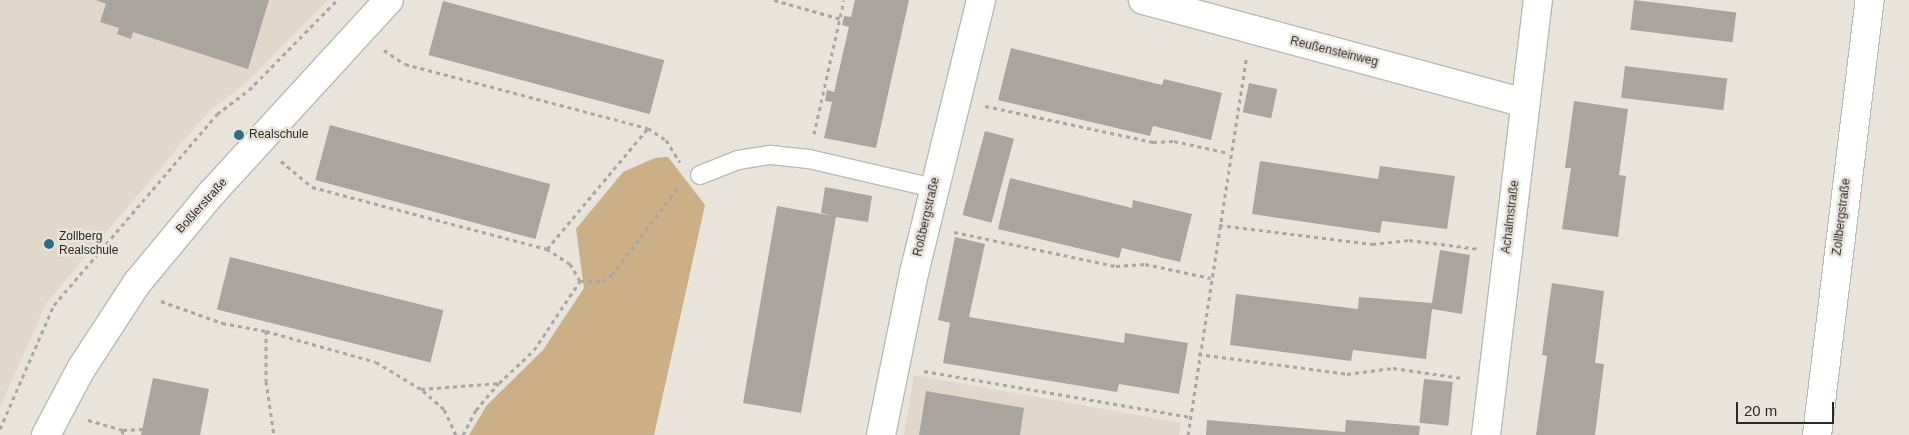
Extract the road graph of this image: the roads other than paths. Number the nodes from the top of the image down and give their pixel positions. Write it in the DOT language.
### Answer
graph roads {
  1 [pos="389,0"];
  2 [pos="981,0"];
  3 [pos="1143,0"];
  4 [pos="1538,0"];
  5 [pos="1870,0"];
  6 [pos="1525,103"];
  7 [pos="694,175"];
  8 [pos="934,188"];
  9 [pos="46,435"];
  10 [pos="881,435"];
  11 [pos="1486,435"];
  12 [pos="1817,435"];
  1 -- 9 [label="street, Boßlerstraße"];
  2 -- 8 [label="street, Roßbergstraße"];
  3 -- 6 [label="street, Reußensteinweg"];
  4 -- 6 [label="street, Achalmstraße"];
  5 -- 12 [label="street, Zollbergstraße"];
  6 -- 11 [label="street, Achalmstraße"];
  7 -- 8 [label="lane"];
  8 -- 10 [label="street, Roßbergstraße"];
}
